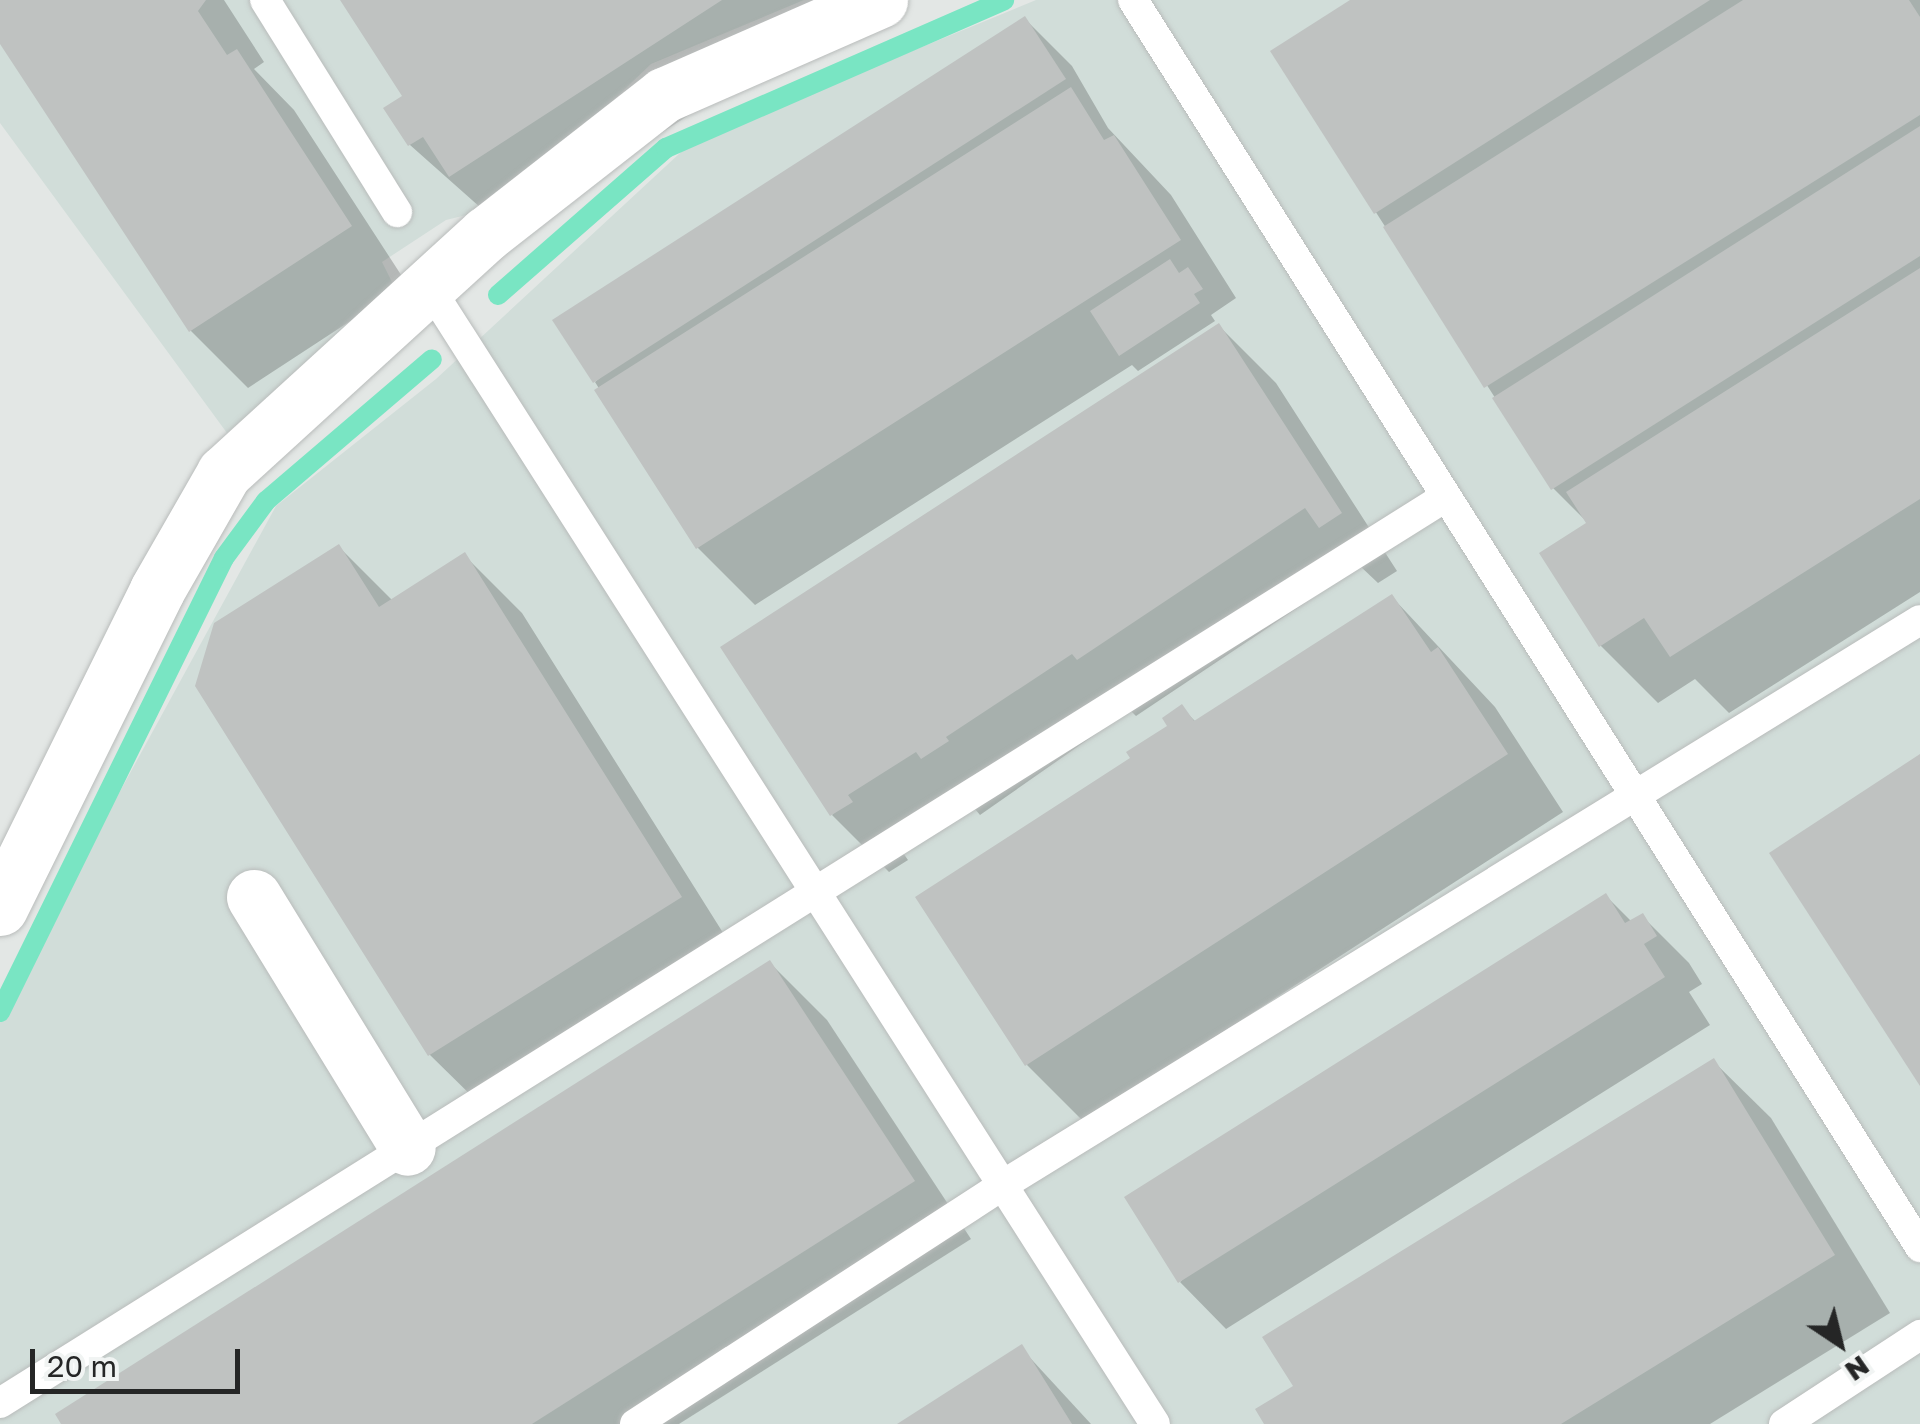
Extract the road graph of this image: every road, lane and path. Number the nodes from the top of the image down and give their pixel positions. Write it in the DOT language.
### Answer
graph roads {
  1 [pos="266,0"];
  2 [pos="880,0"];
  3 [pos="1132,0"];
  4 [pos="398,212"];
  5 [pos="431,290"];
  6 [pos="1442,499"];
  7 [pos="1920,620"];
  8 [pos="1636,798"];
  9 [pos="817,889"];
  10 [pos="254,897"];
  11 [pos="0,908"];
  12 [pos="408,1148"];
  13 [pos="1006,1183"];
  14 [pos="1920,1247"];
  15 [pos="1920,1335"];
  16 [pos="0,1404"];
  17 [pos="636,1424"];
  18 [pos="1155,1424"];
  19 [pos="1784,1424"];
  1 -- 4 [label="lane"];
  2 -- 5 [label="street"];
  3 -- 6 [label="lane"];
  5 -- 9 [label="lane"];
  5 -- 11 [label="street"];
  6 -- 8 [label="lane"];
  6 -- 9 [label="lane"];
  7 -- 8 [label="lane"];
  8 -- 13 [label="lane"];
  8 -- 14 [label="lane"];
  9 -- 12 [label="lane"];
  9 -- 13 [label="lane"];
  10 -- 12 [label="street"];
  12 -- 16 [label="lane"];
  13 -- 17 [label="lane"];
  13 -- 18 [label="lane"];
  15 -- 19 [label="lane"];
}
